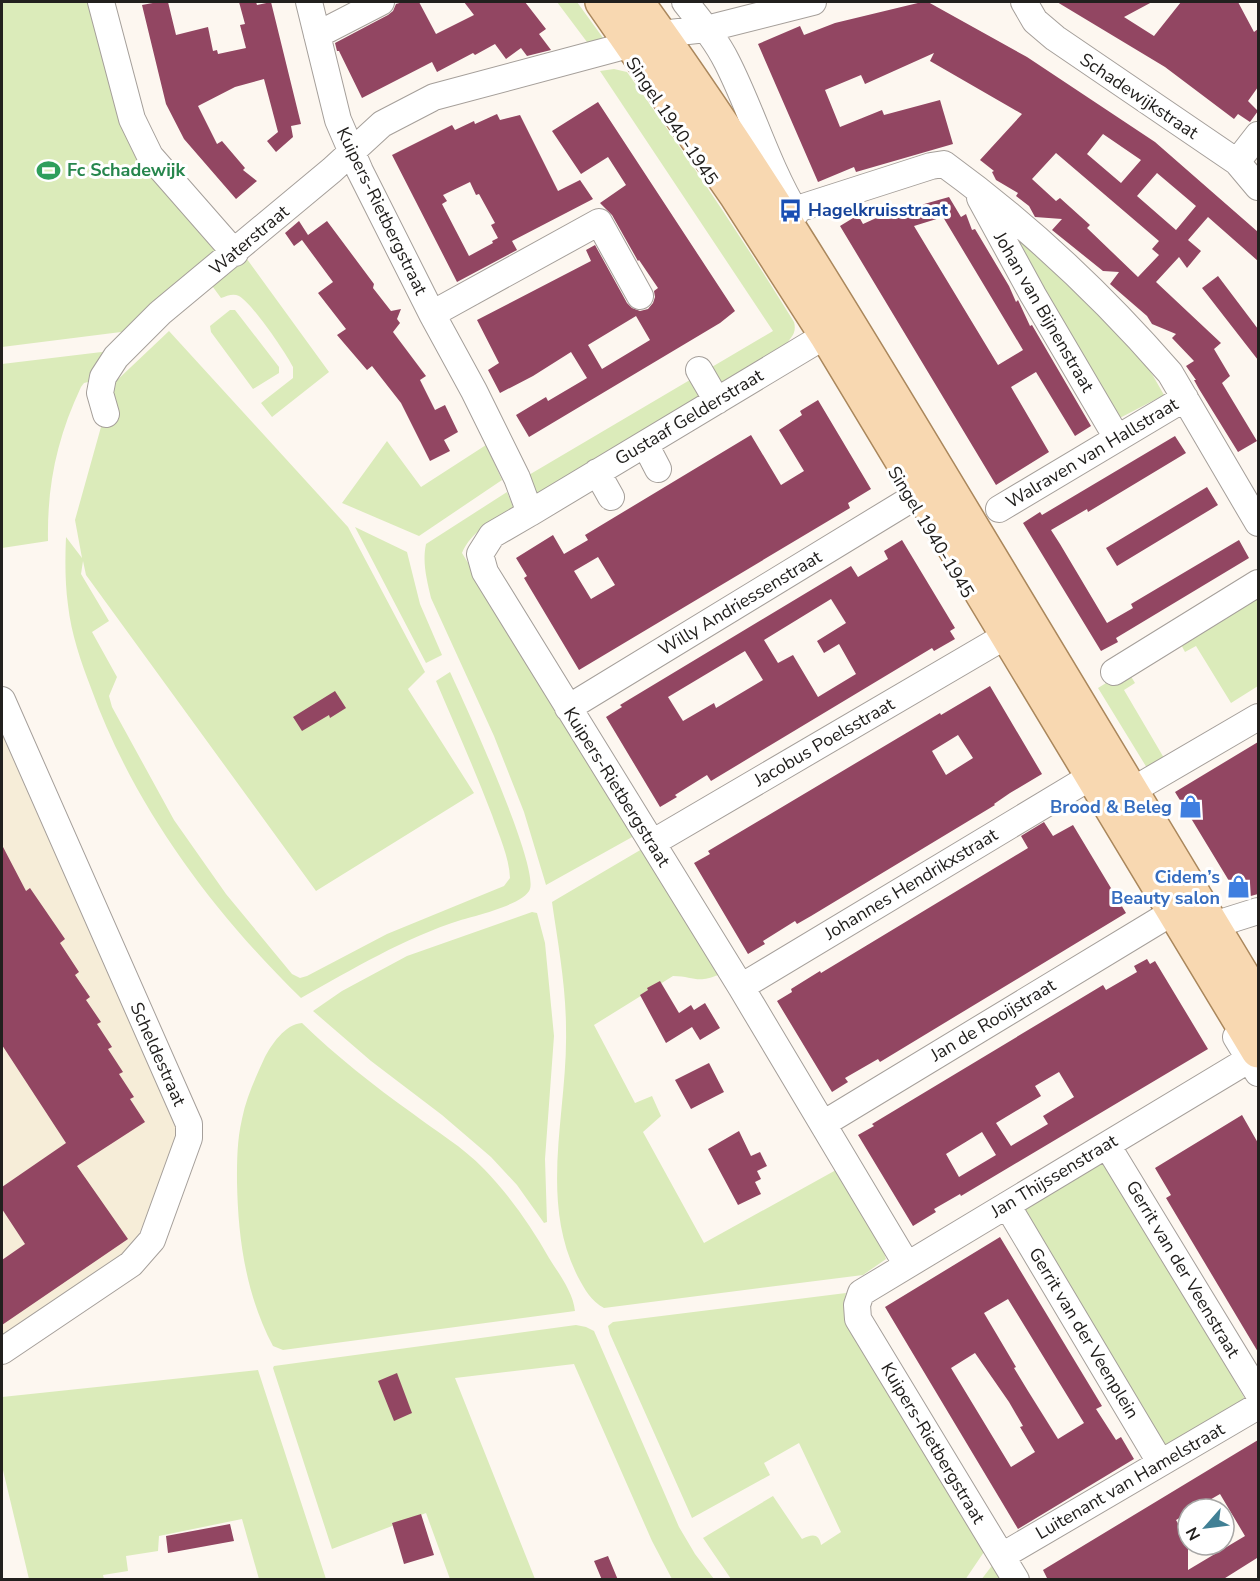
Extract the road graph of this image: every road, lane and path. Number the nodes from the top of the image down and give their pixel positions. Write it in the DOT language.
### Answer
graph roads {
  1 [pos="101,2"];
  2 [pos="309,2"];
  3 [pos="381,2"];
  4 [pos="588,2"];
  5 [pos="602,2"];
  6 [pos="637,2"];
  7 [pos="685,2"];
  8 [pos="813,2"];
  9 [pos="1024,2"];
  10 [pos="706,29"];
  11 [pos="317,35"];
  12 [pos="638,42"];
  13 [pos="1258,135"];
  14 [pos="352,151"];
  15 [pos="1237,162"];
  16 [pos="972,184"];
  17 [pos="1258,187"];
  18 [pos="794,210"];
  19 [pos="235,253"];
  20 [pos="640,296"];
  21 [pos="432,314"];
  22 [pos="830,333"];
  23 [pos="699,370"];
  24 [pos="1185,398"];
  25 [pos="717,401"];
  26 [pos="106,414"];
  27 [pos="1117,438"];
  28 [pos="645,444"];
  29 [pos="658,469"];
  30 [pos="597,472"];
  31 [pos="611,497"];
  32 [pos="911,499"];
  33 [pos="999,509"];
  34 [pos="530,513"];
  35 [pos="1258,523"];
  36 [pos="1258,583"];
  37 [pos="997,641"];
  38 [pos="1114,672"];
  39 [pos="2,700"];
  40 [pos="568,708"];
  41 [pos="1258,717"];
  42 [pos="1082,782"];
  43 [pos="1127,794"];
  44 [pos="652,843"];
  45 [pos="1258,911"];
  46 [pos="1163,918"];
  47 [pos="1223,922"];
  48 [pos="1235,964"];
  49 [pos="741,987"];
  50 [pos="1258,1001"];
  51 [pos="1256,1059"];
  52 [pos="823,1124"];
  53 [pos="1107,1145"];
  54 [pos="1007,1205"];
  55 [pos="907,1265"];
  56 [pos="857,1305"];
  57 [pos="2,1351"];
  58 [pos="1258,1394"];
  59 [pos="1258,1406"];
  60 [pos="1160,1462"];
  61 [pos="1002,1556"];
  62 [pos="1016,1580"];
  1 -- 19 [label="street"];
  2 -- 11 [label="street, Kuipers-Rietbergstraat"];
  3 -- 11 [label="street"];
  4 -- 12 [label="street, Singel 1940-1945"];
  5 -- 12 [label="main road, Singel 1940-1945"];
  6 -- 12 [label="main road, Singel 1940-1945"];
  7 -- 10 [label="street, Singel 1940-1945"];
  8 -- 10 [label="street"];
  9 -- 15 [label="street, Schadewijkstraat"];
  10 -- 12 [label="street"];
  10 -- 18 [label="street, Singel 1940-1945"];
  11 -- 14 [label="street, Kuipers-Rietbergstraat"];
  12 -- 14 [label="street"];
  12 -- 22 [label="main road, Singel 1940-1945"];
  13 -- 15 [label="street"];
  14 -- 19 [label="street, Waterstraat"];
  14 -- 21 [label="street, Kuipers-Rietbergstraat"];
  15 -- 17 [label="street, Schadewijkstraat"];
  16 -- 18 [label="street, Johan van Bijnenstraat"];
  16 -- 24 [label="street, Johan van Bijnenstraat"];
  16 -- 27 [label="street, Johan van Bijnenstraat"];
  18 -- 43 [label="street, Singel 1940-1945"];
  19 -- 26 [label="street, Waterstraat"];
  20 -- 21 [label="street, Kuipers-Rietbergstraat"];
  21 -- 34 [label="street, Kuipers-Rietbergstraat"];
  22 -- 25 [label="street, Gustaaf Gelderstraat"];
  22 -- 32 [label="street, Singel 1940-1945"];
  22 -- 43 [label="main road, Singel 1940-1945"];
  23 -- 25 [label="street"];
  24 -- 27 [label="street, Walraven van Hallstraat"];
  24 -- 35 [label="street, Johan van Bijnenstraat"];
  25 -- 28 [label="street, Gustaaf Gelderstraat"];
  27 -- 33 [label="street, Walraven van Hallstraat"];
  28 -- 29 [label="street"];
  28 -- 30 [label="street, Gustaaf Gelderstraat"];
  30 -- 31 [label="street"];
  30 -- 34 [label="street, Gustaaf Gelderstraat"];
  32 -- 37 [label="street, Singel 1940-1945"];
  32 -- 40 [label="street, Willy Andriessenstraat"];
  34 -- 40 [label="street, Kuipers-Rietbergstraat"];
  36 -- 38 [label="street"];
  37 -- 42 [label="street, Singel 1940-1945"];
  37 -- 44 [label="street, Jacobus Poelsstraat"];
  39 -- 57 [label="street, Scheldestraat"];
  40 -- 44 [label="street, Kuipers-Rietbergstraat"];
  41 -- 43 [label="street"];
  42 -- 46 [label="street, Singel 1940-1945"];
  42 -- 49 [label="street, Johannes Hendrikxstraat"];
  43 -- 47 [label="street, Singel 1940-1945"];
  43 -- 48 [label="main road, Singel 1940-1945"];
  43 -- 51 [label="main road, Singel 1940-1945"];
  44 -- 49 [label="street, Kuipers-Rietbergstraat"];
  45 -- 47 [label="street"];
  46 -- 51 [label="street, Singel 1940-1945"];
  46 -- 52 [label="street, Jan de Rooijstraat"];
  47 -- 48 [label="street, Singel 1940-1945"];
  48 -- 50 [label="main road, Singel 1940-1945"];
  49 -- 52 [label="street, Kuipers-Rietbergstraat"];
  51 -- 53 [label="street, Jan Thijssenstraat"];
  52 -- 55 [label="street, Kuipers-Rietbergstraat"];
  53 -- 54 [label="street, Jan Thijssenstraat"];
  53 -- 58 [label="street, Gerrit van der Veenstraat"];
  54 -- 55 [label="street, Jan Thijssenstraat"];
  54 -- 60 [label="street, Gerrit van der Veenplein"];
  55 -- 56 [label="street, Jan Thijssenstraat"];
  56 -- 61 [label="street, Kuipers-Rietbergstraat"];
  59 -- 60 [label="street, Luitenant van Hamelstraat"];
  60 -- 61 [label="street, Luitenant van Hamelstraat"];
  61 -- 62 [label="street, Kuipers-Rietbergstraat"];
}
